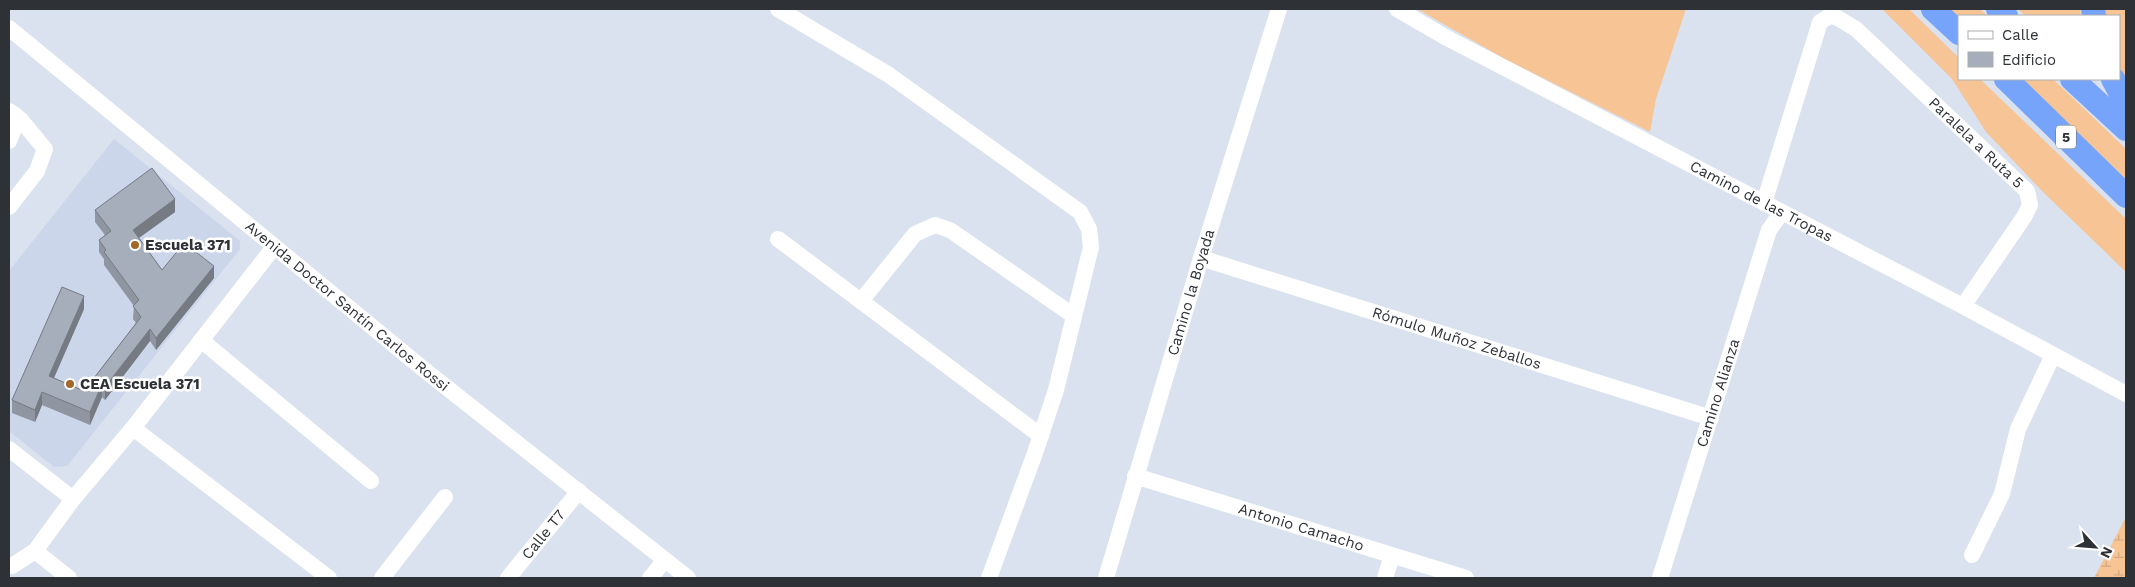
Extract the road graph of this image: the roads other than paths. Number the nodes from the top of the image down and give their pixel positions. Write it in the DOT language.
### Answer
graph roads {
  1 [pos="778,9"];
  2 [pos="1278,9"];
  3 [pos="1397,9"];
  4 [pos="1933,9"];
  5 [pos="9,28"];
  6 [pos="1958,32"];
  7 [pos="2007,80"];
  8 [pos="2073,80"];
  9 [pos="2113,80"];
  10 [pos="2126,103"];
  11 [pos="12,113"];
  12 [pos="2126,129"];
  13 [pos="9,141"];
  14 [pos="2126,196"];
  15 [pos="1764,203"];
  16 [pos="9,207"];
  17 [pos="1782,212"];
  18 [pos="778,239"];
  19 [pos="274,247"];
  20 [pos="1201,258"];
  21 [pos="861,301"];
  22 [pos="1963,306"];
  23 [pos="1074,316"];
  24 [pos="201,340"];
  25 [pos="2053,355"];
  26 [pos="2126,394"];
  27 [pos="1711,418"];
  28 [pos="133,428"];
  29 [pos="1041,436"];
  30 [pos="9,449"];
  31 [pos="1135,476"];
  32 [pos="370,482"];
  33 [pos="578,491"];
  34 [pos="445,497"];
  35 [pos="73,499"];
  36 [pos="35,552"];
  37 [pos="1972,555"];
  38 [pos="1392,556"];
  39 [pos="665,560"];
  40 [pos="9,565"];
  41 [pos="69,578"];
  42 [pos="329,578"];
  43 [pos="382,578"];
  44 [pos="508,578"];
  45 [pos="650,578"];
  46 [pos="688,578"];
  47 [pos="989,578"];
  48 [pos="1106,578"];
  49 [pos="1385,578"];
  50 [pos="1466,578"];
  51 [pos="1660,578"];
  1 -- 23 [label="street"];
  2 -- 20 [label="street, Camino la Boyada"];
  3 -- 15 [label="street, Camino de las Tropas"];
  4 -- 6 [label="highway"];
  5 -- 19 [label="street, Avenida Doctor Santín Carlos Rossi"];
  7 -- 14 [label="highway, 5"];
  8 -- 12 [label="highway"];
  9 -- 10 [label="highway"];
  11 -- 13 [label="street"];
  11 -- 16 [label="street"];
  15 -- 17 [label="street, Camino de las Tropas"];
  15 -- 22 [label="street, Paralela a Ruta 5"];
  17 -- 22 [label="street, Camino de las Tropas"];
  17 -- 27 [label="street, Camino Alianza"];
  18 -- 21 [label="street"];
  19 -- 24 [label="street"];
  19 -- 33 [label="street, Avenida Doctor Santín Carlos Rossi"];
  20 -- 27 [label="street, Rómulo Muñoz Zeballos"];
  20 -- 31 [label="street, Camino la Boyada"];
  21 -- 23 [label="street"];
  21 -- 29 [label="street"];
  22 -- 25 [label="street, Camino de las Tropas"];
  23 -- 29 [label="street"];
  24 -- 28 [label="street"];
  24 -- 32 [label="street"];
  25 -- 26 [label="street, Camino de las Tropas"];
  25 -- 37 [label="street"];
  27 -- 51 [label="street, Camino Alianza"];
  28 -- 35 [label="street"];
  28 -- 42 [label="street"];
  29 -- 47 [label="street"];
  30 -- 35 [label="street"];
  31 -- 38 [label="street, Antonio Camacho"];
  31 -- 48 [label="street, Camino la Boyada"];
  33 -- 39 [label="street, Avenida Doctor Santín Carlos Rossi"];
  33 -- 44 [label="street, Calle T7"];
  34 -- 43 [label="street"];
  35 -- 36 [label="street"];
  36 -- 40 [label="street"];
  36 -- 41 [label="street"];
  38 -- 49 [label="street"];
  38 -- 50 [label="street, Antonio Camacho"];
  39 -- 45 [label="street"];
  39 -- 46 [label="street, Avenida Doctor Santín Carlos Rossi"];
}
